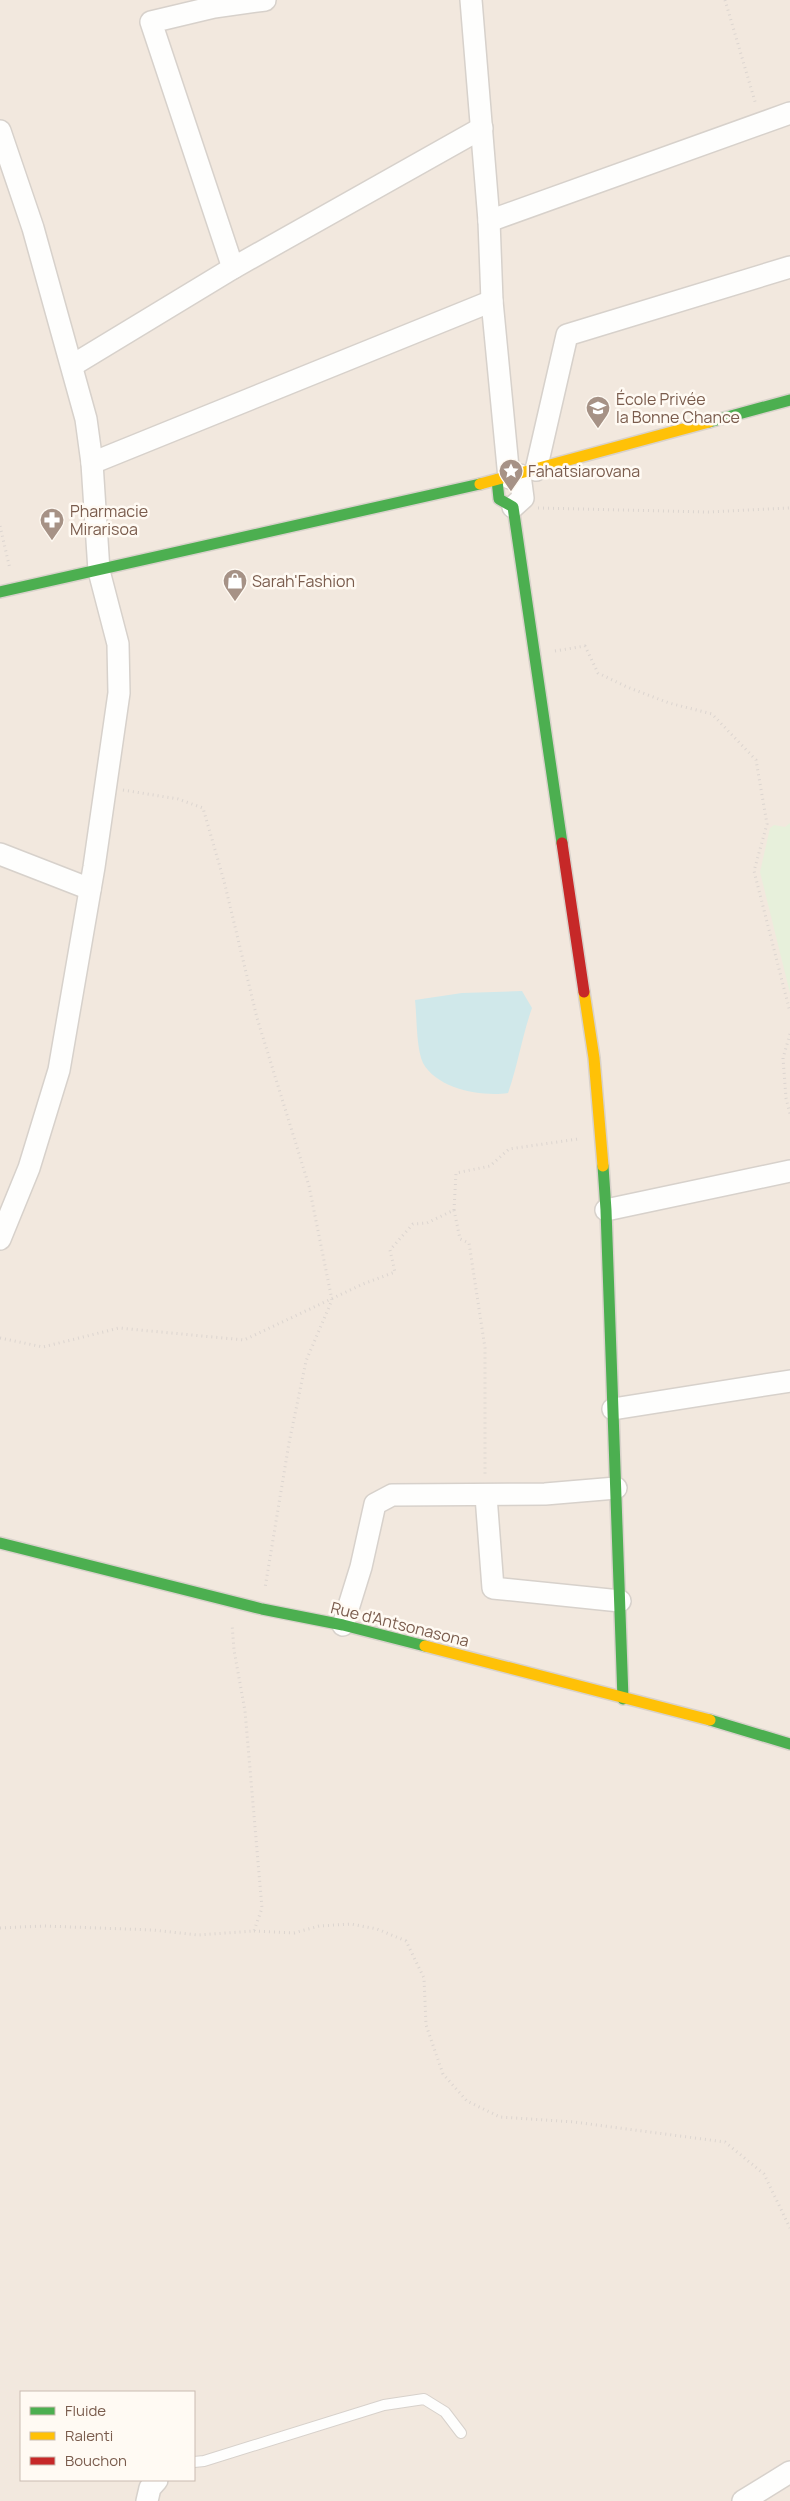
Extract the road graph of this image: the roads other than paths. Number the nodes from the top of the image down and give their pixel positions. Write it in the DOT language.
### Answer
graph roads {
  1 [pos="265,0"];
  2 [pos="471,0"];
  3 [pos="790,113"];
  4 [pos="482,128"];
  5 [pos="0,131"];
  6 [pos="489,221"];
  7 [pos="790,267"];
  8 [pos="233,268"];
  9 [pos="492,301"];
  10 [pos="72,365"];
  11 [pos="790,400"];
  12 [pos="92,463"];
  13 [pos="515,476"];
  14 [pos="513,507"];
  15 [pos="98,571"];
  16 [pos="0,592"];
  17 [pos="0,854"];
  18 [pos="90,889"];
  19 [pos="790,1173"];
  20 [pos="606,1210"];
  21 [pos="0,1239"];
  22 [pos="790,1381"];
  23 [pos="613,1409"];
  24 [pos="616,1488"];
  25 [pos="486,1496"];
  26 [pos="0,1543"];
  27 [pos="620,1601"];
  28 [pos="343,1625"];
  29 [pos="623,1699"];
  30 [pos="790,1744"];
  31 [pos="461,2433"];
  32 [pos="195,2462"];
  33 [pos="790,2472"];
  34 [pos="156,2481"];
  35 [pos="147,2501"];
  36 [pos="743,2501"];
  1 -- 8 [label="street"];
  2 -- 4 [label="street"];
  3 -- 6 [label="street"];
  4 -- 6 [label="street"];
  4 -- 8 [label="street"];
  5 -- 10 [label="street"];
  6 -- 9 [label="street"];
  7 -- 13 [label="street"];
  8 -- 10 [label="street"];
  9 -- 12 [label="street"];
  9 -- 13 [label="street"];
  10 -- 12 [label="street"];
  11 -- 13 [label="street"];
  12 -- 15 [label="street"];
  13 -- 14 [label="street"];
  13 -- 15 [label="street"];
  14 -- 20 [label="street"];
  15 -- 16 [label="street"];
  15 -- 18 [label="street"];
  17 -- 18 [label="street"];
  18 -- 21 [label="street"];
  19 -- 20 [label="street"];
  20 -- 23 [label="street"];
  22 -- 23 [label="street"];
  23 -- 24 [label="street"];
  24 -- 25 [label="street"];
  24 -- 27 [label="street"];
  25 -- 27 [label="street"];
  25 -- 28 [label="street"];
  26 -- 28 [label="street, Rue d'Antsonasona"];
  27 -- 29 [label="street"];
  28 -- 29 [label="street, Rue d'Antsonasona"];
  29 -- 30 [label="street, Rue d'Antsonasona"];
  31 -- 32 [label="lane"];
  33 -- 36 [label="street"];
  34 -- 35 [label="street"];
}
